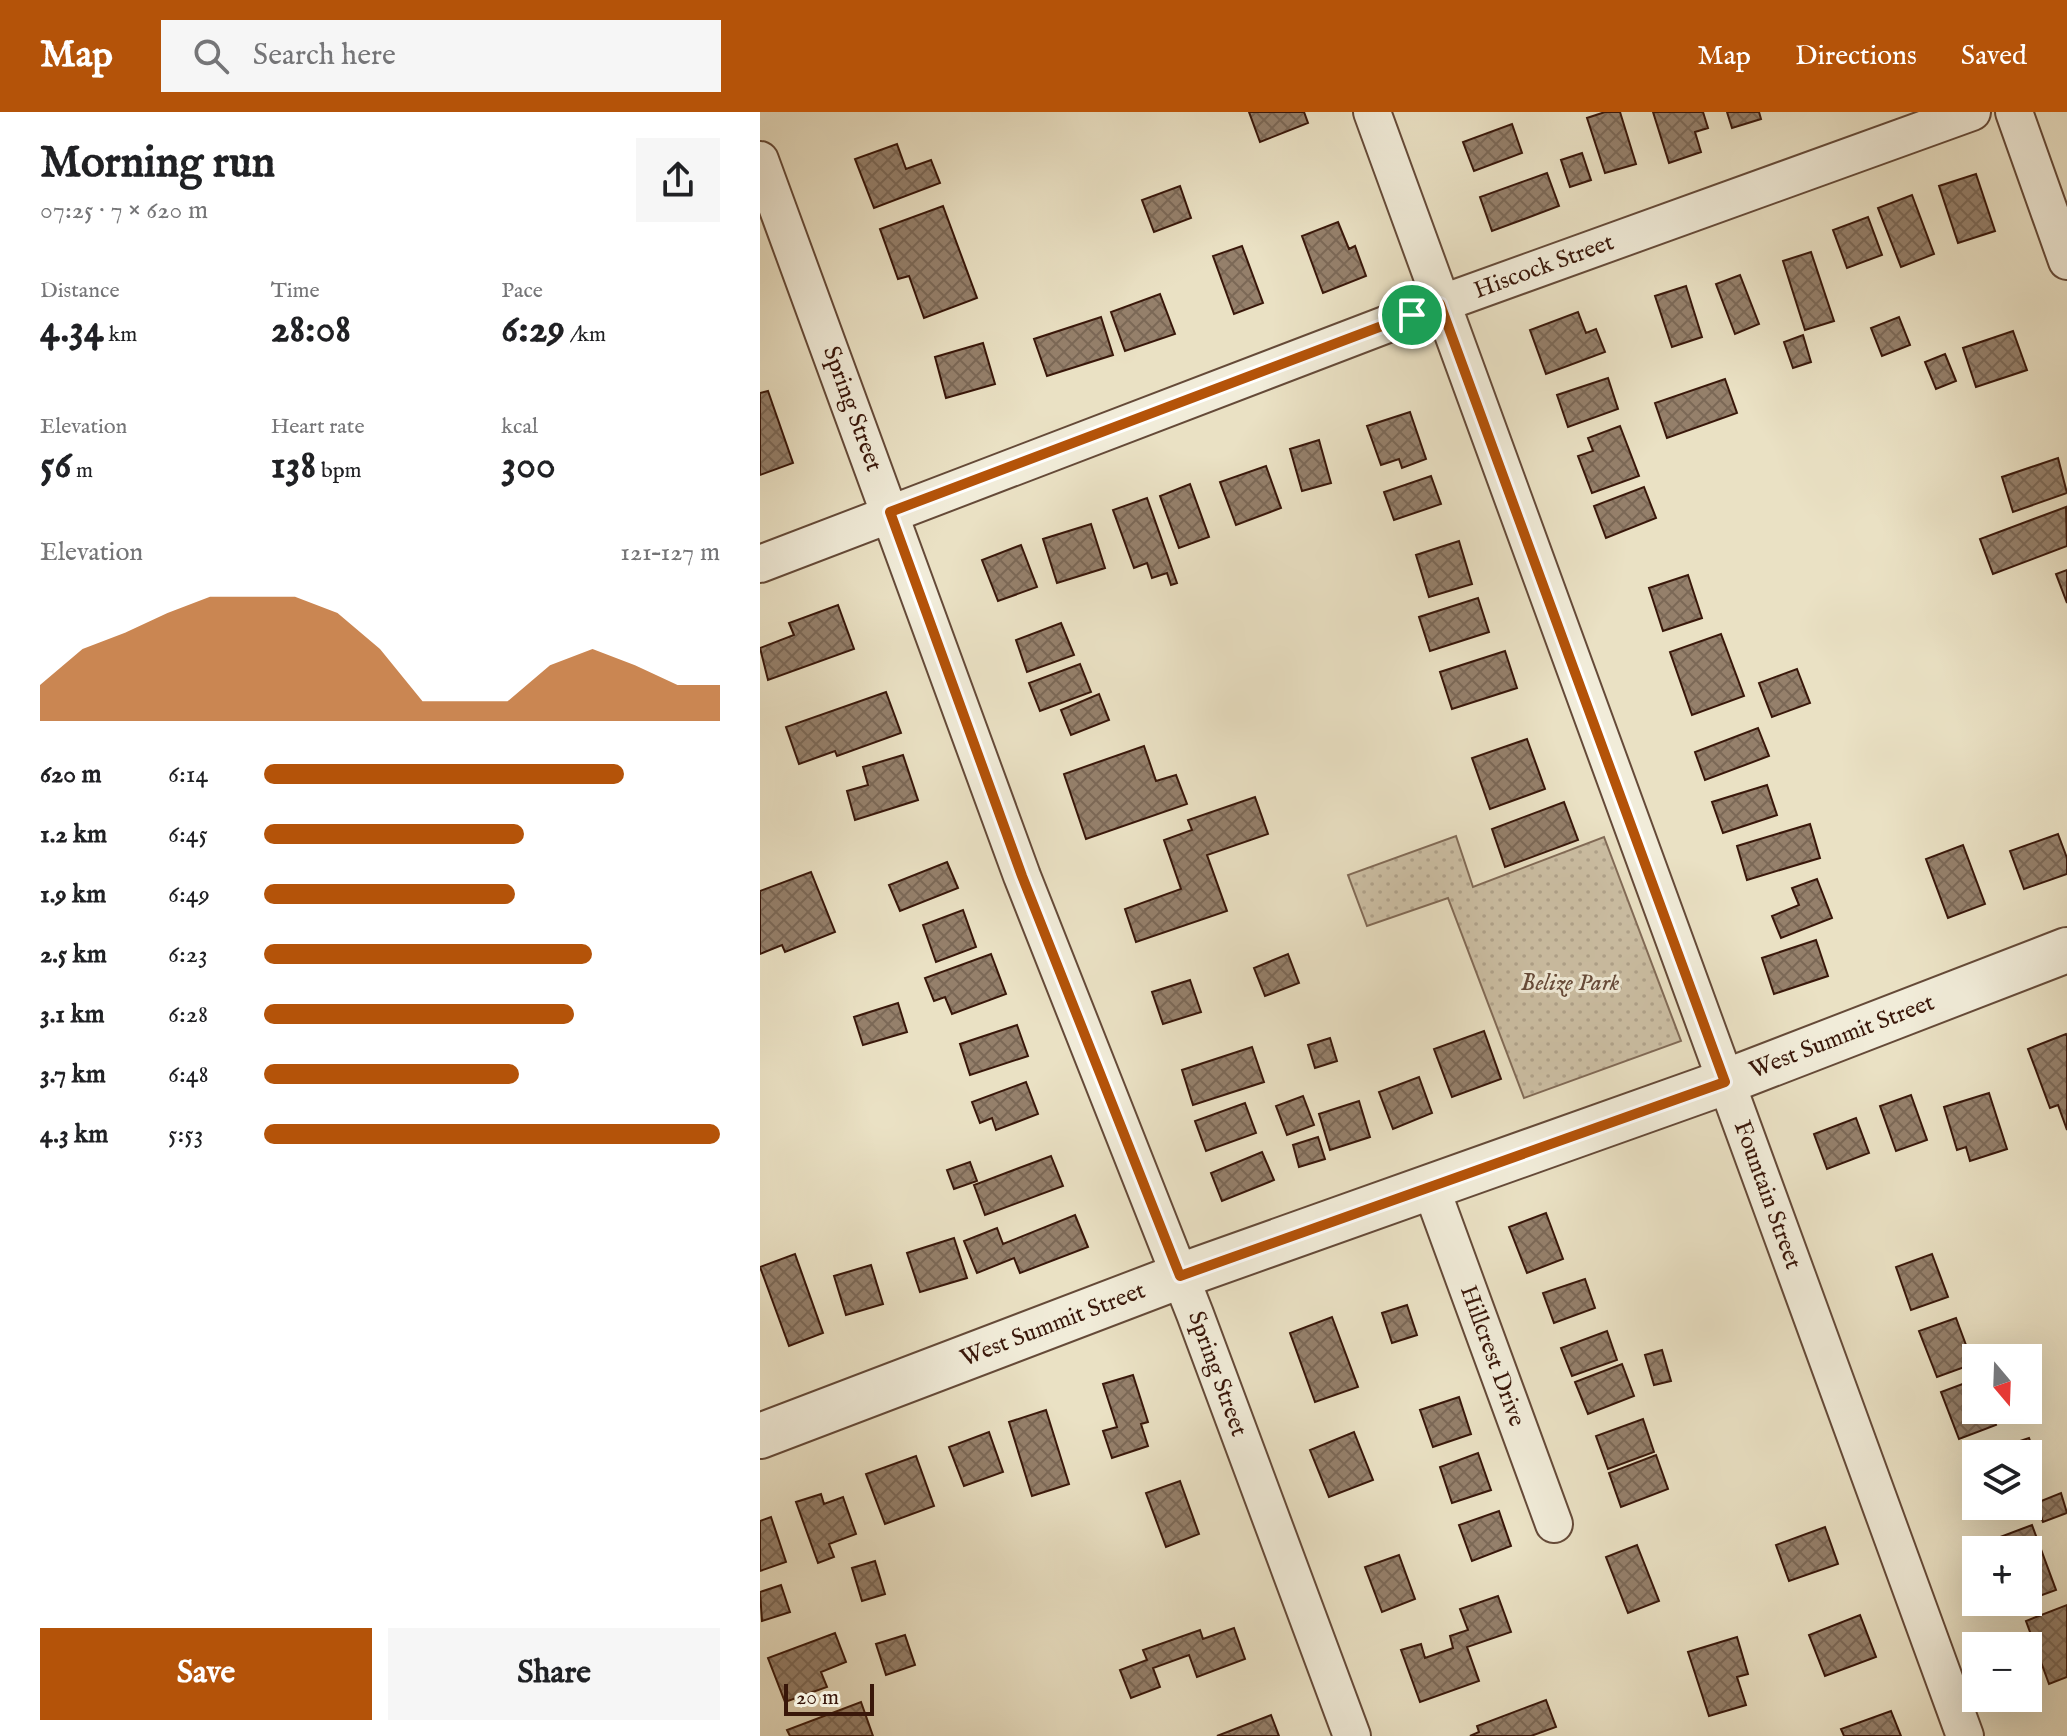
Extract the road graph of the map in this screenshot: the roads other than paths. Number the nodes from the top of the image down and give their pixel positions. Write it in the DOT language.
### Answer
graph roads {
  1 [pos="1372,112"];
  2 [pos="1972,112"];
  3 [pos="2014,112"];
  4 [pos="760,160"];
  5 [pos="2067,261"];
  6 [pos="1440,304"];
  7 [pos="890,512"];
  8 [pos="760,564"];
  9 [pos="2067,950"];
  10 [pos="1725,1082"];
  11 [pos="1431,1188"];
  12 [pos="1180,1276"];
  13 [pos="760,1436"];
  14 [pos="1554,1524"];
  15 [pos="1352,1736"];
  16 [pos="1965,1736"];
  1 -- 6 [label="street, Fountain Street"];
  2 -- 6 [label="street, Hiscock Street"];
  3 -- 5 [label="street"];
  4 -- 7 [label="street, Spring Street"];
  6 -- 7 [label="street, Hiscock Street"];
  6 -- 10 [label="street, Fountain Street"];
  7 -- 8 [label="street, Hiscock Street"];
  7 -- 12 [label="street, Spring Street"];
  9 -- 10 [label="street, West Summit Street"];
  10 -- 11 [label="street, West Summit Street"];
  10 -- 16 [label="street, Fountain Street"];
  11 -- 12 [label="street, West Summit Street"];
  11 -- 14 [label="street, Hillcrest Drive"];
  12 -- 13 [label="street, West Summit Street"];
  12 -- 15 [label="street, Spring Street"];
}
